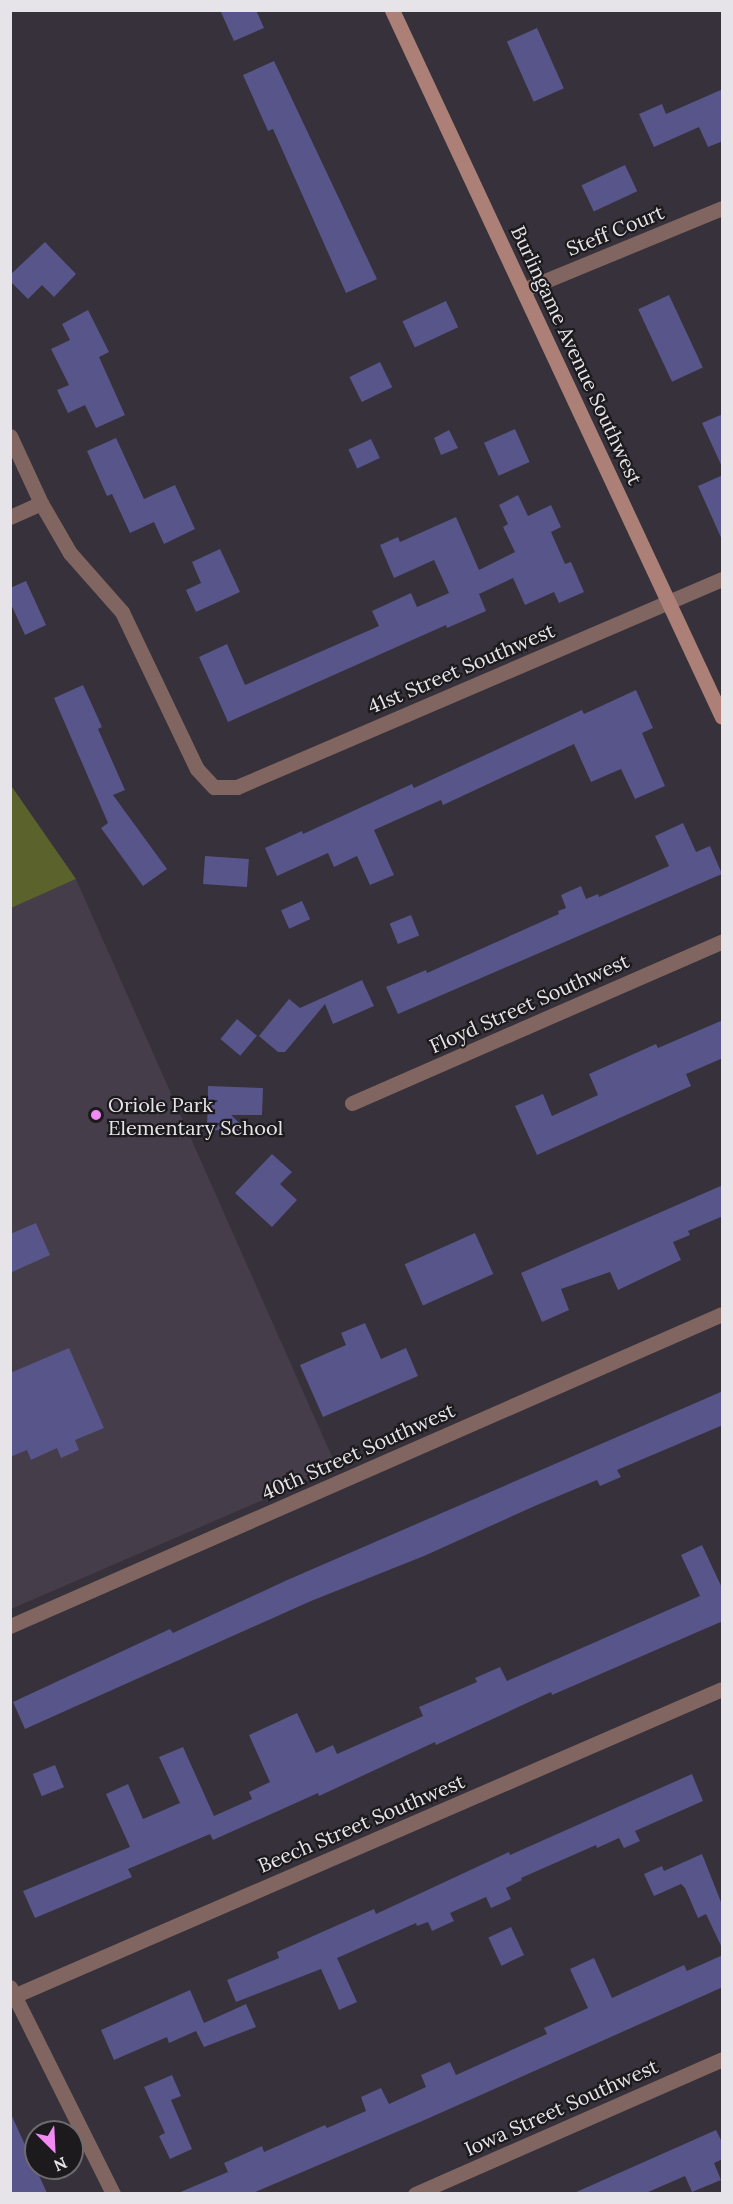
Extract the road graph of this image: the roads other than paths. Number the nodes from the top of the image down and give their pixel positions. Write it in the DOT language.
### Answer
graph roads {
  1 [pos="392,10"];
  2 [pos="723,208"];
  3 [pos="523,290"];
  4 [pos="10,436"];
  5 [pos="41,503"];
  6 [pos="10,517"];
  7 [pos="723,579"];
  8 [pos="670,601"];
  9 [pos="723,717"];
  10 [pos="723,940"];
  11 [pos="352,1103"];
  12 [pos="723,1314"];
  13 [pos="10,1626"];
  14 [pos="723,1689"];
  15 [pos="13,1991"];
  16 [pos="723,2059"];
  17 [pos="113,2193"];
  18 [pos="416,2193"];
  1 -- 3 [label="street, Burlingame Avenue Southwest"];
  2 -- 3 [label="street, Steff Court"];
  3 -- 8 [label="street, Burlingame Avenue Southwest"];
  4 -- 5 [label="street"];
  5 -- 6 [label="street"];
  5 -- 8 [label="street, 41st Street Southwest"];
  7 -- 8 [label="street, 41st Street Southwest"];
  8 -- 9 [label="street, Burlingame Avenue Southwest"];
  10 -- 11 [label="street, Floyd Street Southwest"];
  12 -- 13 [label="street, 40th Street Southwest"];
  14 -- 15 [label="street, Beech Street Southwest"];
  15 -- 17 [label="street"];
  16 -- 18 [label="street, Iowa Street Southwest"];
}
